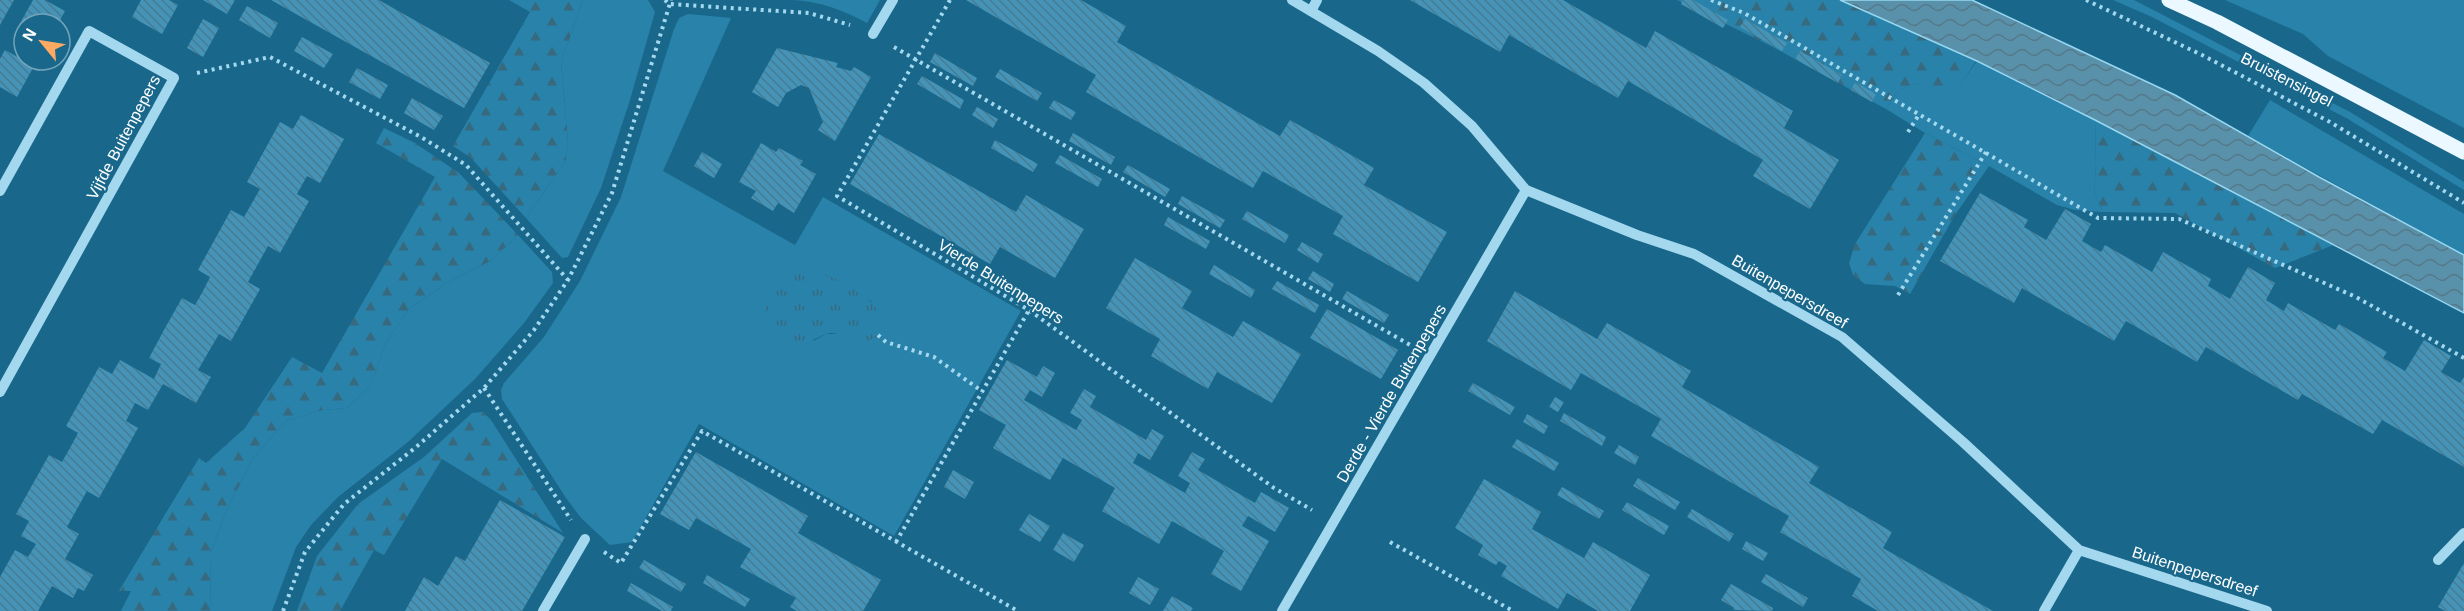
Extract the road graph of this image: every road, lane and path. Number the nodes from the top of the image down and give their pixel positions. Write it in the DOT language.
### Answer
graph roads {
  1 [pos="893,0"];
  2 [pos="950,0"];
  3 [pos="1292,0"];
  4 [pos="1317,0"];
  5 [pos="1711,0"];
  6 [pos="2086,0"];
  7 [pos="2169,0"];
  8 [pos="668,1"];
  9 [pos="1311,11"];
  10 [pos="873,34"];
  11 [pos="915,59"];
  12 [pos="174,78"];
  13 [pos="1920,113"];
  14 [pos="1908,132"];
  15 [pos="1986,152"];
  16 [pos="2464,152"];
  17 [pos="1526,190"];
  18 [pos="0,191"];
  19 [pos="2464,202"];
  20 [pos="568,280"];
  21 [pos="1898,295"];
  22 [pos="1029,310"];
  23 [pos="878,335"];
  24 [pos="1430,356"];
  25 [pos="2464,358"];
  26 [pos="483,388"];
  27 [pos="0,392"];
  28 [pos="982,392"];
  29 [pos="1334,523"];
  30 [pos="2464,533"];
  31 [pos="585,539"];
  32 [pos="896,542"];
  33 [pos="1390,542"];
  34 [pos="2079,550"];
  35 [pos="2438,560"];
  36 [pos="283,611"];
  37 [pos="543,611"];
  38 [pos="1018,611"];
  39 [pos="1282,611"];
  40 [pos="1514,611"];
  41 [pos="2044,611"];
  42 [pos="2267,611"];
  1 -- 10 [label="street"];
  2 -- 11 [label="path, Vierde Buitenpepers"];
  3 -- 9 [label="street, Buitenpepersdreef"];
  4 -- 9 [label="street"];
  5 -- 13 [label="path"];
  6 -- 19 [label="path, Bruistensingel"];
  7 -- 16 [label="main road, Bruistensingel"];
  8 -- 10 [label="path"];
  8 -- 20 [label="path"];
  9 -- 17 [label="street, Buitenpepersdreef"];
  10 -- 11 [label="path"];
  11 -- 22 [label="path, Vierde Buitenpepers"];
  11 -- 24 [label="path"];
  12 -- 18 [label="street, Vijfde Buitenpepers"];
  12 -- 20 [label="path"];
  12 -- 27 [label="street, Vijfde Buitenpepers"];
  13 -- 14 [label="path"];
  13 -- 15 [label="path"];
  15 -- 21 [label="path"];
  15 -- 25 [label="path"];
  17 -- 24 [label="street, Derde - Vierde Buitenpepers"];
  17 -- 34 [label="street, Buitenpepersdreef"];
  20 -- 26 [label="path"];
  22 -- 28 [label="path"];
  22 -- 29 [label="path, Vierde Buitenpepers"];
  23 -- 28 [label="path"];
  24 -- 29 [label="street, Derde - Vierde Buitenpepers"];
  26 -- 31 [label="path"];
  26 -- 36 [label="path"];
  28 -- 32 [label="path"];
  29 -- 39 [label="street, Derde - Vierde Buitenpepers"];
  30 -- 35 [label="street"];
  31 -- 32 [label="path"];
  31 -- 37 [label="street"];
  32 -- 38 [label="path"];
  33 -- 40 [label="path"];
  34 -- 41 [label="street"];
  34 -- 42 [label="street, Buitenpepersdreef"];
}
